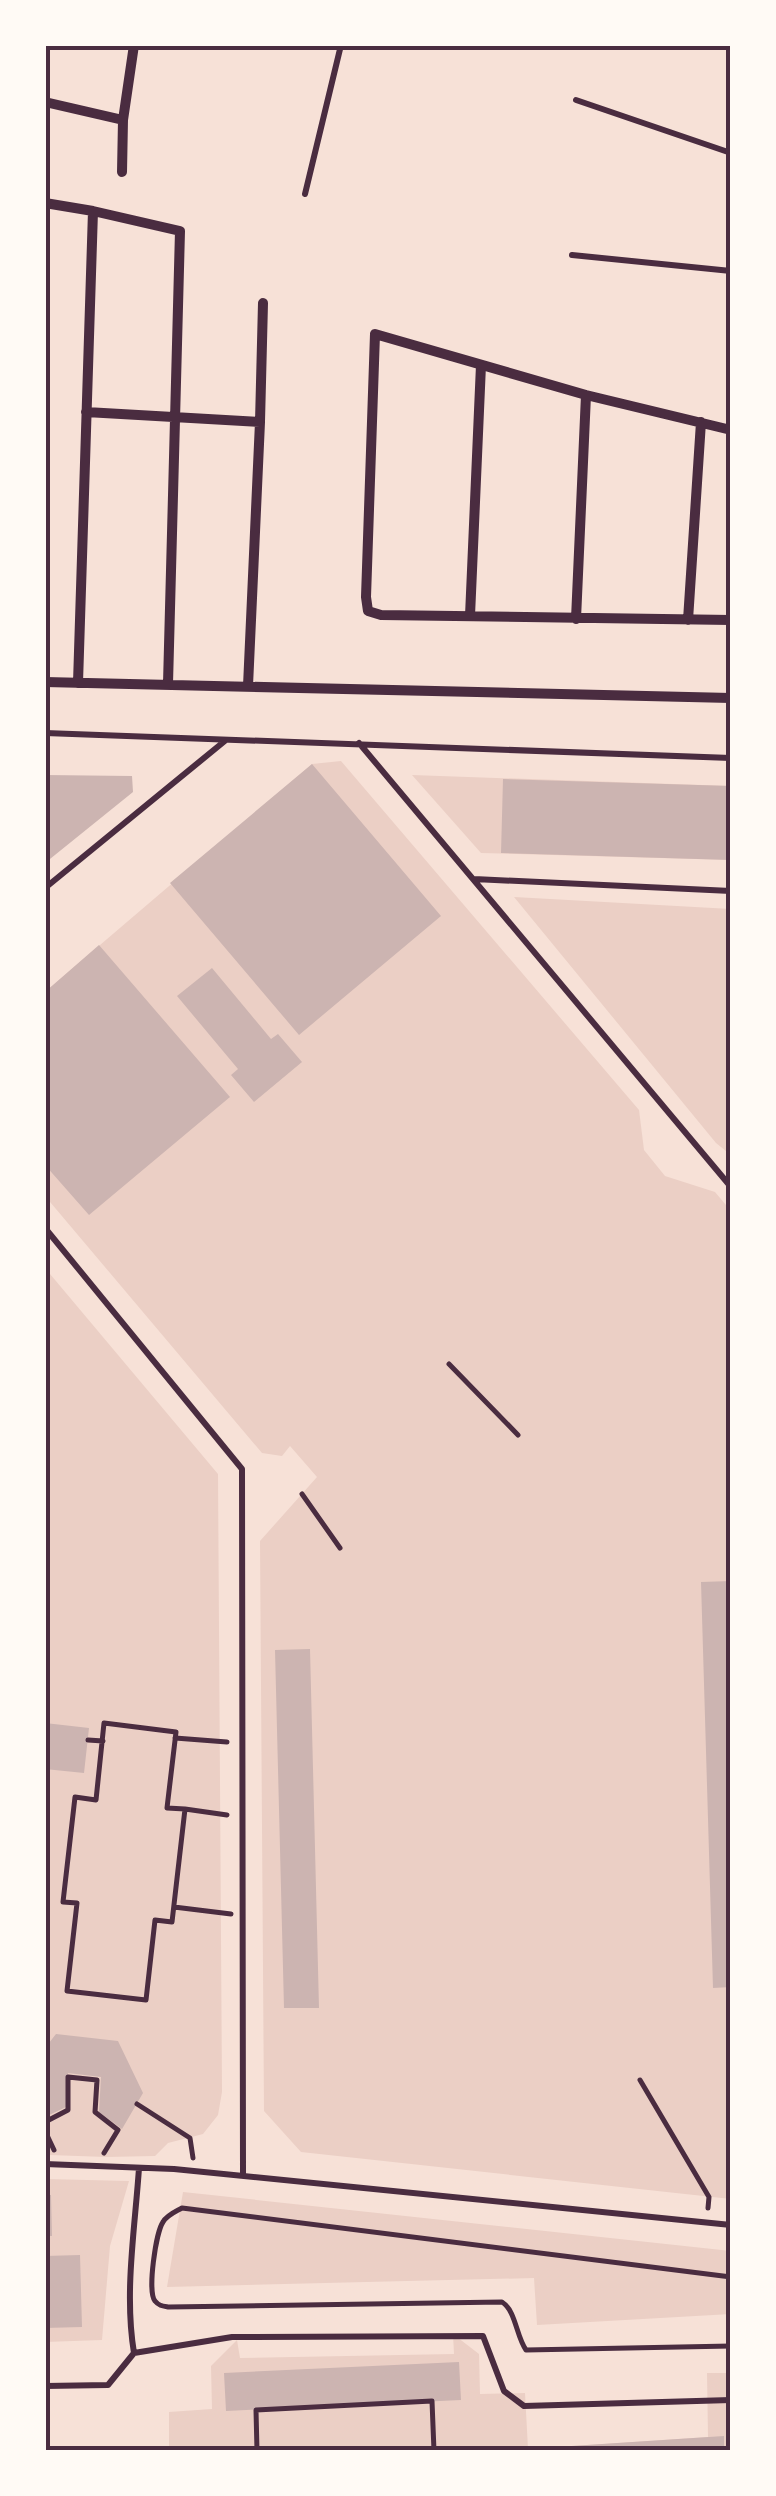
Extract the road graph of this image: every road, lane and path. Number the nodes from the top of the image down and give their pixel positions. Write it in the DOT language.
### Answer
graph roads {
  1 [pos="134,45"];
  2 [pos="340,45"];
  3 [pos="576,100"];
  4 [pos="45,102"];
  5 [pos="122,120"];
  6 [pos="731,153"];
  7 [pos="122,172"];
  8 [pos="306,194"];
  9 [pos="45,203"];
  10 [pos="93,211"];
  11 [pos="572,254"];
  12 [pos="731,271"];
  13 [pos="263,303"];
  14 [pos="481,365"];
  15 [pos="586,395"];
  16 [pos="86,412"];
  17 [pos="175,417"];
  18 [pos="260,422"];
  19 [pos="701,422"];
  20 [pos="731,430"];
  21 [pos="470,616"];
  22 [pos="576,618"];
  23 [pos="688,620"];
  24 [pos="731,620"];
  25 [pos="45,682"];
  26 [pos="78,683"];
  27 [pos="168,684"];
  28 [pos="248,686"];
  29 [pos="731,698"];
  30 [pos="45,733"];
  31 [pos="228,738"];
  32 [pos="360,743"];
  33 [pos="731,758"];
  34 [pos="473,879"];
  35 [pos="45,888"];
  36 [pos="731,891"];
  37 [pos="731,1187"];
  38 [pos="45,1228"];
  39 [pos="448,1364"];
  40 [pos="518,1435"];
  41 [pos="302,1494"];
  42 [pos="340,1548"];
  43 [pos="175,1738"];
  44 [pos="88,1740"];
  45 [pos="103,1741"];
  46 [pos="242,1742"];
  47 [pos="186,1809"];
  48 [pos="242,1816"];
  49 [pos="174,1907"];
  50 [pos="242,1916"];
  51 [pos="640,2080"];
  52 [pos="137,2104"];
  53 [pos="45,2122"];
  54 [pos="45,2131"];
  55 [pos="48,2144"];
  56 [pos="66,2152"];
  57 [pos="91,2153"];
  58 [pos="45,2164"];
  59 [pos="139,2168"];
  60 [pos="195,2171"];
  61 [pos="243,2176"];
  62 [pos="707,2223"];
  63 [pos="731,2225"];
  64 [pos="731,2277"];
  65 [pos="731,2346"];
  66 [pos="134,2353"];
  67 [pos="45,2386"];
  68 [pos="731,2400"];
  69 [pos="257,2451"];
  70 [pos="434,2451"];
  1 -- 5 [label="street"];
  2 -- 8 [label="lane"];
  3 -- 6 [label="lane"];
  4 -- 5 [label="street"];
  5 -- 7 [label="street"];
  9 -- 10 [label="street"];
  10 -- 16 [label="street"];
  10 -- 17 [label="street"];
  11 -- 12 [label="lane"];
  13 -- 18 [label="street"];
  14 -- 15 [label="street"];
  14 -- 21 [label="street"];
  14 -- 21 [label="street"];
  15 -- 19 [label="street"];
  15 -- 22 [label="street"];
  16 -- 17 [label="street"];
  16 -- 26 [label="street"];
  17 -- 18 [label="street"];
  17 -- 27 [label="street"];
  18 -- 28 [label="street"];
  19 -- 20 [label="street"];
  19 -- 23 [label="street"];
  21 -- 22 [label="street"];
  22 -- 23 [label="street"];
  23 -- 24 [label="street"];
  25 -- 26 [label="street"];
  26 -- 27 [label="street"];
  27 -- 28 [label="street"];
  28 -- 29 [label="street"];
  30 -- 31 [label="lane"];
  31 -- 32 [label="lane"];
  31 -- 35 [label="lane"];
  32 -- 33 [label="lane"];
  32 -- 34 [label="lane"];
  34 -- 36 [label="lane"];
  34 -- 37 [label="lane"];
  38 -- 46 [label="lane"];
  39 -- 40 [label="path"];
  41 -- 42 [label="path"];
  43 -- 45 [label="path"];
  43 -- 46 [label="path"];
  43 -- 47 [label="path"];
  44 -- 45 [label="path"];
  45 -- 49 [label="path"];
  46 -- 48 [label="lane"];
  47 -- 48 [label="path"];
  47 -- 49 [label="path"];
  48 -- 50 [label="lane"];
  49 -- 50 [label="path"];
  50 -- 61 [label="lane"];
  51 -- 62 [label="path"];
  52 -- 60 [label="path"];
  53 -- 57 [label="path"];
  54 -- 55 [label="path"];
  55 -- 56 [label="path"];
  58 -- 59 [label="lane"];
  59 -- 60 [label="lane"];
  59 -- 66 [label="lane"];
  60 -- 61 [label="lane"];
  61 -- 62 [label="lane"];
  62 -- 63 [label="lane"];
  64 -- 65 [label="path"];
  66 -- 67 [label="lane"];
  66 -- 68 [label="lane"];
  69 -- 70 [label="path"];
}
